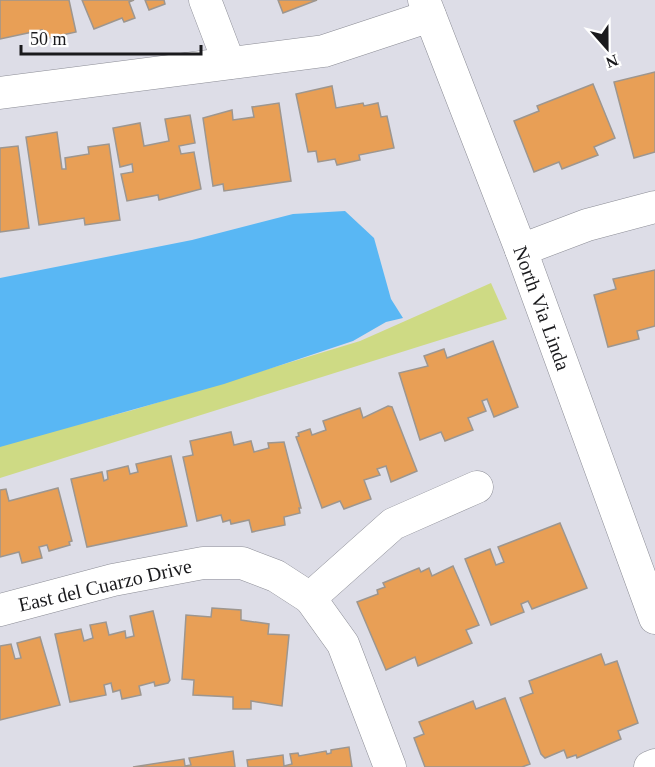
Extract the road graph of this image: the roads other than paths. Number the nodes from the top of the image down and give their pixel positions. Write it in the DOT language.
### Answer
graph roads {
  1 [pos="205,0"];
  2 [pos="427,8"];
  3 [pos="230,63"];
  4 [pos="0,93"];
  5 [pos="655,207"];
  6 [pos="521,250"];
  7 [pos="477,488"];
  8 [pos="310,598"];
  9 [pos="653,607"];
  10 [pos="0,610"];
  11 [pos="655,765"];
  12 [pos="390,767"];
  13 [pos="650,767"];
  1 -- 3 [label="street"];
  2 -- 3 [label="street"];
  2 -- 6 [label="street, North Via Linda"];
  3 -- 4 [label="street"];
  5 -- 6 [label="street"];
  6 -- 9 [label="street, North Via Linda"];
  7 -- 8 [label="street"];
  8 -- 10 [label="street, East del Cuarzo Drive"];
  8 -- 12 [label="street"];
  11 -- 13 [label="street"];
}
